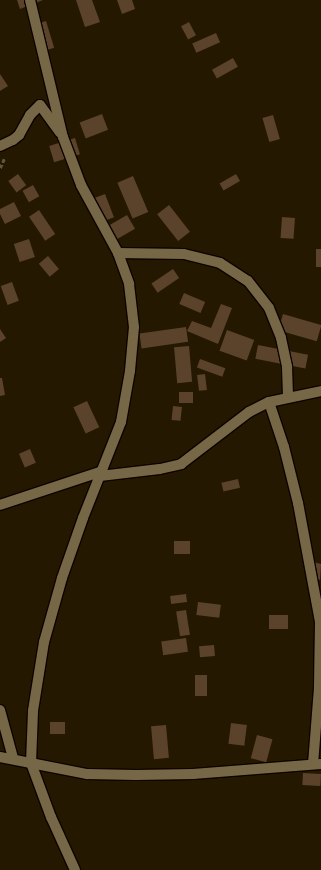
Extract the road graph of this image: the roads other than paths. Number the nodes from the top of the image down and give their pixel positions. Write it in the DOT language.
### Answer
graph roads {
  1 [pos="30,0"];
  2 [pos="63,137"];
  3 [pos="0,146"];
  4 [pos="118,253"];
  5 [pos="321,391"];
  6 [pos="288,397"];
  7 [pos="269,402"];
  8 [pos="102,474"];
  9 [pos="0,505"];
  10 [pos="0,710"];
  11 [pos="0,757"];
  12 [pos="13,758"];
  13 [pos="31,763"];
  14 [pos="317,764"];
  15 [pos="75,870"];
  1 -- 2 [label="street"];
  2 -- 3 [label="street"];
  2 -- 4 [label="street"];
  4 -- 6 [label="street"];
  4 -- 8 [label="street"];
  5 -- 6 [label="street"];
  6 -- 7 [label="street"];
  7 -- 8 [label="street"];
  7 -- 14 [label="street"];
  8 -- 9 [label="street"];
  8 -- 13 [label="street"];
  10 -- 12 [label="street"];
  11 -- 12 [label="street"];
  12 -- 13 [label="street"];
  13 -- 14 [label="street"];
  13 -- 15 [label="street"];
}
